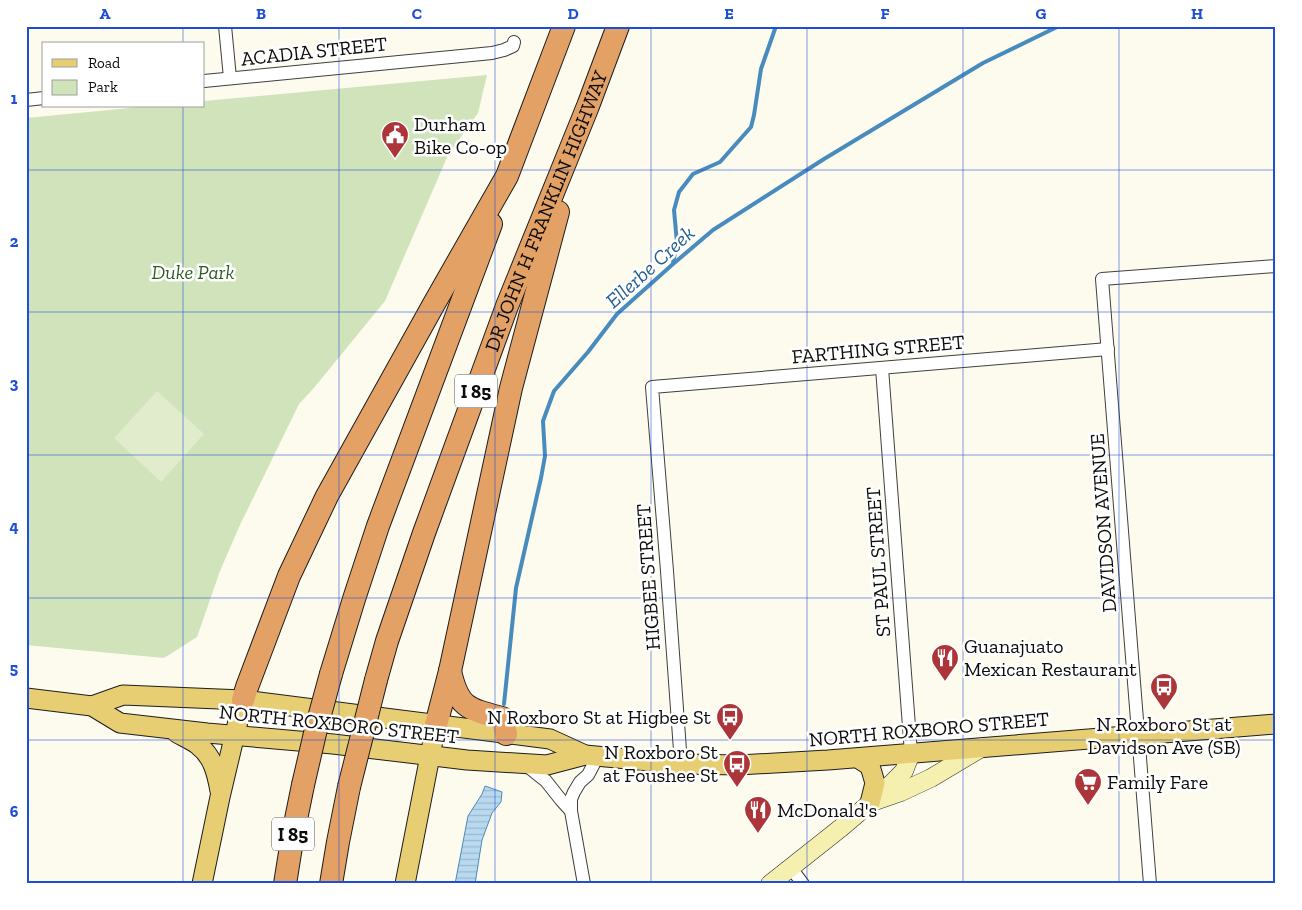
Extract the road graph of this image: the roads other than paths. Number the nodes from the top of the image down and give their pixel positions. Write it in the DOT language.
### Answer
graph roads {
  1 [pos="225,26"];
  2 [pos="564,26"];
  3 [pos="618,26"];
  4 [pos="514,42"];
  5 [pos="230,78"];
  6 [pos="205,81"];
  7 [pos="42,98"];
  8 [pos="26,100"];
  9 [pos="588,106"];
  10 [pos="507,176"];
  11 [pos="1276,266"];
  12 [pos="1108,349"];
  13 [pos="882,368"];
  14 [pos="652,387"];
  15 [pos="450,671"];
  16 [pos="26,698"];
  17 [pos="243,700"];
  18 [pos="92,706"];
  19 [pos="436,724"];
  20 [pos="1276,724"];
  21 [pos="169,729"];
  22 [pos="506,734"];
  23 [pos="1138,734"];
  24 [pos="234,736"];
  25 [pos="983,747"];
  26 [pos="911,754"];
  27 [pos="430,756"];
  28 [pos="591,756"];
  29 [pos="858,758"];
  30 [pos="523,763"];
  31 [pos="681,764"];
  32 [pos="220,796"];
  33 [pos="870,803"];
  34 [pos="571,811"];
  35 [pos="791,868"];
  36 [pos="202,884"];
  37 [pos="285,884"];
  38 [pos="331,884"];
  39 [pos="406,884"];
  40 [pos="584,884"];
  41 [pos="770,884"];
  42 [pos="803,884"];
  43 [pos="1150,884"];
  1 -- 5 [label="street"];
  2 -- 10 [label="highway, I 85"];
  3 -- 9 [label="highway, DR JOHN H FRANKLIN HIGHWAY / I 85"];
  4 -- 5 [label="street, ACADIA STREET"];
  5 -- 6 [label="street, ACADIA STREET"];
  7 -- 8 [label="street"];
  9 -- 15 [label="highway"];
  9 -- 38 [label="highway, DR JOHN H FRANKLIN HIGHWAY / I 85, bridge"];
  10 -- 17 [label="highway"];
  10 -- 37 [label="highway, I 85, bridge"];
  11 -- 12 [label="street, DAVIDSON AVENUE"];
  12 -- 13 [label="street, FARTHING STREET"];
  12 -- 23 [label="street, DAVIDSON AVENUE"];
  13 -- 14 [label="street, FARTHING STREET"];
  13 -- 26 [label="street, ST PAUL STREET"];
  14 -- 31 [label="street, HIGBEE STREET"];
  15 -- 19 [label="highway"];
  15 -- 22 [label="highway"];
  16 -- 18 [label="main road, NORTH ROXBORO STREET"];
  17 -- 18 [label="main road, NORTH ROXBORO STREET"];
  17 -- 19 [label="main road, NORTH ROXBORO STREET"];
  17 -- 24 [label="main road"];
  18 -- 21 [label="main road, NORTH ROXBORO STREET"];
  19 -- 22 [label="main road, NORTH ROXBORO STREET"];
  19 -- 27 [label="main road"];
  20 -- 23 [label="main road, NORTH ROXBORO STREET"];
  21 -- 24 [label="main road, NORTH ROXBORO STREET"];
  21 -- 32 [label="main road"];
  22 -- 28 [label="main road, NORTH ROXBORO STREET"];
  23 -- 25 [label="main road, NORTH ROXBORO STREET"];
  23 -- 43 [label="street, DAVIDSON AVENUE"];
  24 -- 27 [label="main road, NORTH ROXBORO STREET"];
  24 -- 32 [label="main road"];
  25 -- 26 [label="main road, NORTH ROXBORO STREET"];
  25 -- 33 [label="main road"];
  26 -- 29 [label="main road, NORTH ROXBORO STREET"];
  26 -- 33 [label="main road"];
  27 -- 30 [label="main road, NORTH ROXBORO STREET"];
  27 -- 39 [label="main road"];
  28 -- 30 [label="main road, NORTH ROXBORO STREET"];
  28 -- 31 [label="main road, NORTH ROXBORO STREET"];
  28 -- 34 [label="street"];
  29 -- 31 [label="main road, NORTH ROXBORO STREET"];
  29 -- 33 [label="main road"];
  30 -- 34 [label="street"];
  32 -- 36 [label="main road"];
  33 -- 35 [label="main road"];
  34 -- 40 [label="street"];
  35 -- 41 [label="main road"];
  35 -- 42 [label="street"];
}
